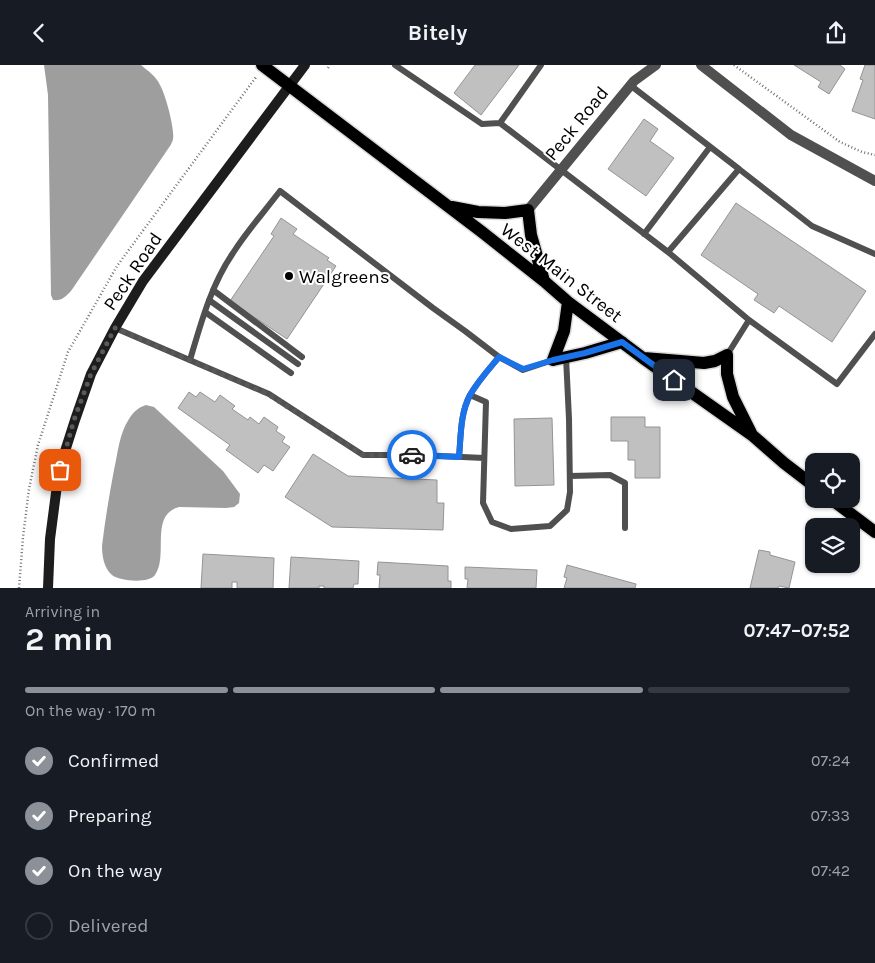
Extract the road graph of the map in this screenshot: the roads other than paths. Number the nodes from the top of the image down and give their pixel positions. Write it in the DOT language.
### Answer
graph roads {
  1 [pos="262,65"];
  2 [pos="305,65"];
  3 [pos="395,65"];
  4 [pos="541,65"];
  5 [pos="656,65"];
  6 [pos="701,65"];
  7 [pos="289,85"];
  8 [pos="630,85"];
  9 [pos="500,123"];
  10 [pos="710,147"];
  11 [pos="739,169"];
  12 [pos="561,170"];
  13 [pos="875,181"];
  14 [pos="449,207"];
  15 [pos="528,210"];
  16 [pos="644,234"];
  17 [pos="668,252"];
  18 [pos="875,254"];
  19 [pos="544,281"];
  20 [pos="212,290"];
  21 [pos="209,301"];
  22 [pos="568,302"];
  23 [pos="204,312"];
  24 [pos="749,320"];
  25 [pos="115,328"];
  26 [pos="875,333"];
  27 [pos="622,342"];
  28 [pos="727,355"];
  29 [pos="302,357"];
  30 [pos="499,357"];
  31 [pos="566,357"];
  32 [pos="643,358"];
  33 [pos="190,360"];
  34 [pos="553,360"];
  35 [pos="298,364"];
  36 [pos="291,373"];
  37 [pos="470,395"];
  38 [pos="752,435"];
  39 [pos="459,457"];
  40 [pos="484,458"];
  41 [pos="570,475"];
  42 [pos="805,479"];
  43 [pos="843,508"];
  44 [pos="624,528"];
  45 [pos="875,532"];
  46 [pos="48,588"];
  1 -- 7 [label="main road, West Main Street"];
  2 -- 7 [label="street, Peck Road"];
  3 -- 9 [label="lane"];
  4 -- 9 [label="lane"];
  5 -- 8 [label="street, Peck Road"];
  6 -- 13 [label="street"];
  7 -- 14 [label="main road, West Main Street"];
  7 -- 25 [label="street, Peck Road"];
  8 -- 10 [label="lane"];
  8 -- 12 [label="street, Peck Road"];
  9 -- 12 [label="lane"];
  10 -- 11 [label="lane"];
  10 -- 16 [label="lane"];
  11 -- 17 [label="lane"];
  11 -- 18 [label="lane"];
  12 -- 15 [label="street, Peck Road"];
  12 -- 16 [label="lane"];
  14 -- 15 [label="main road"];
  14 -- 19 [label="main road, West Main Street"];
  15 -- 19 [label="main road"];
  16 -- 17 [label="lane"];
  17 -- 24 [label="lane"];
  19 -- 22 [label="main road, West Main Street"];
  20 -- 21 [label="lane"];
  20 -- 29 [label="lane"];
  20 -- 30 [label="lane"];
  21 -- 23 [label="lane"];
  21 -- 35 [label="lane"];
  22 -- 27 [label="main road, West Main Street"];
  22 -- 34 [label="main road"];
  23 -- 33 [label="lane"];
  23 -- 36 [label="lane"];
  24 -- 26 [label="lane"];
  24 -- 28 [label="lane"];
  25 -- 33 [label="lane"];
  25 -- 46 [label="street, Peck Road"];
  27 -- 31 [label="main road"];
  27 -- 32 [label="main road, West Main Street"];
  28 -- 32 [label="main road"];
  28 -- 38 [label="main road"];
  30 -- 34 [label="lane"];
  30 -- 37 [label="lane"];
  31 -- 34 [label="main road"];
  31 -- 41 [label="lane"];
  32 -- 38 [label="main road, West Main Street"];
  33 -- 39 [label="lane"];
  37 -- 39 [label="lane"];
  37 -- 40 [label="lane"];
  38 -- 42 [label="main road, West Main Street"];
  39 -- 40 [label="lane"];
  40 -- 41 [label="lane"];
  41 -- 44 [label="lane"];
  43 -- 45 [label="main road"];
}
